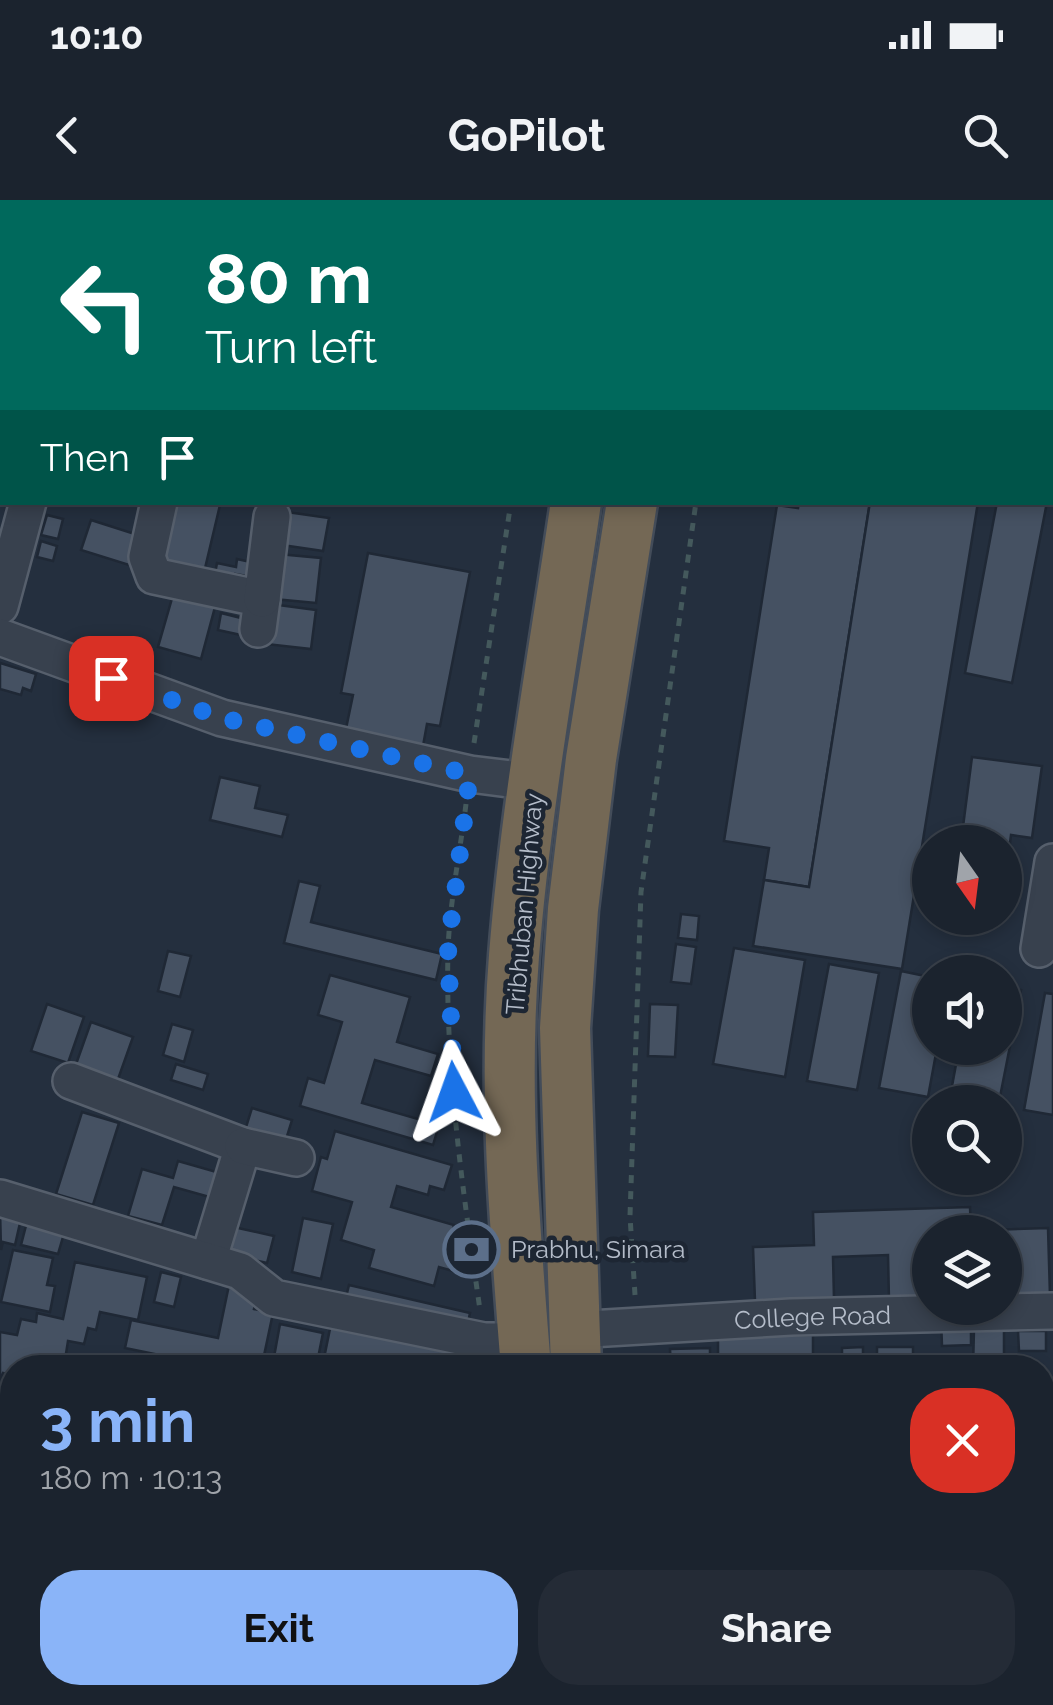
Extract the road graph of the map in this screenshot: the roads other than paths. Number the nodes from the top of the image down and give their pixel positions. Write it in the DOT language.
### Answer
graph roads {
  1 [pos="158,505"];
  2 [pos="576,505"];
  3 [pos="632,505"];
  4 [pos="272,516"];
  5 [pos="16,520"];
  6 [pos="0,606"];
  7 [pos="0,637"];
  8 [pos="534,782"];
  9 [pos="1053,862"];
  10 [pos="1040,950"];
  11 [pos="71,1081"];
  12 [pos="243,1146"];
  13 [pos="296,1158"];
  14 [pos="0,1198"];
  15 [pos="208,1260"];
  16 [pos="1053,1311"];
  17 [pos="574,1349"];
  18 [pos="512,1350"];
  1 -- 4 [label="street"];
  2 -- 8 [label="highway, Tribhuban Highway"];
  3 -- 17 [label="highway, Tribhuban Highway"];
  5 -- 6 [label="street"];
  7 -- 8 [label="street"];
  8 -- 18 [label="highway, Tribhuban Highway"];
  9 -- 10 [label="street"];
  11 -- 12 [label="street"];
  12 -- 13 [label="street"];
  12 -- 15 [label="street"];
  14 -- 15 [label="street"];
  15 -- 18 [label="street"];
  16 -- 17 [label="street, College Road"];
}
